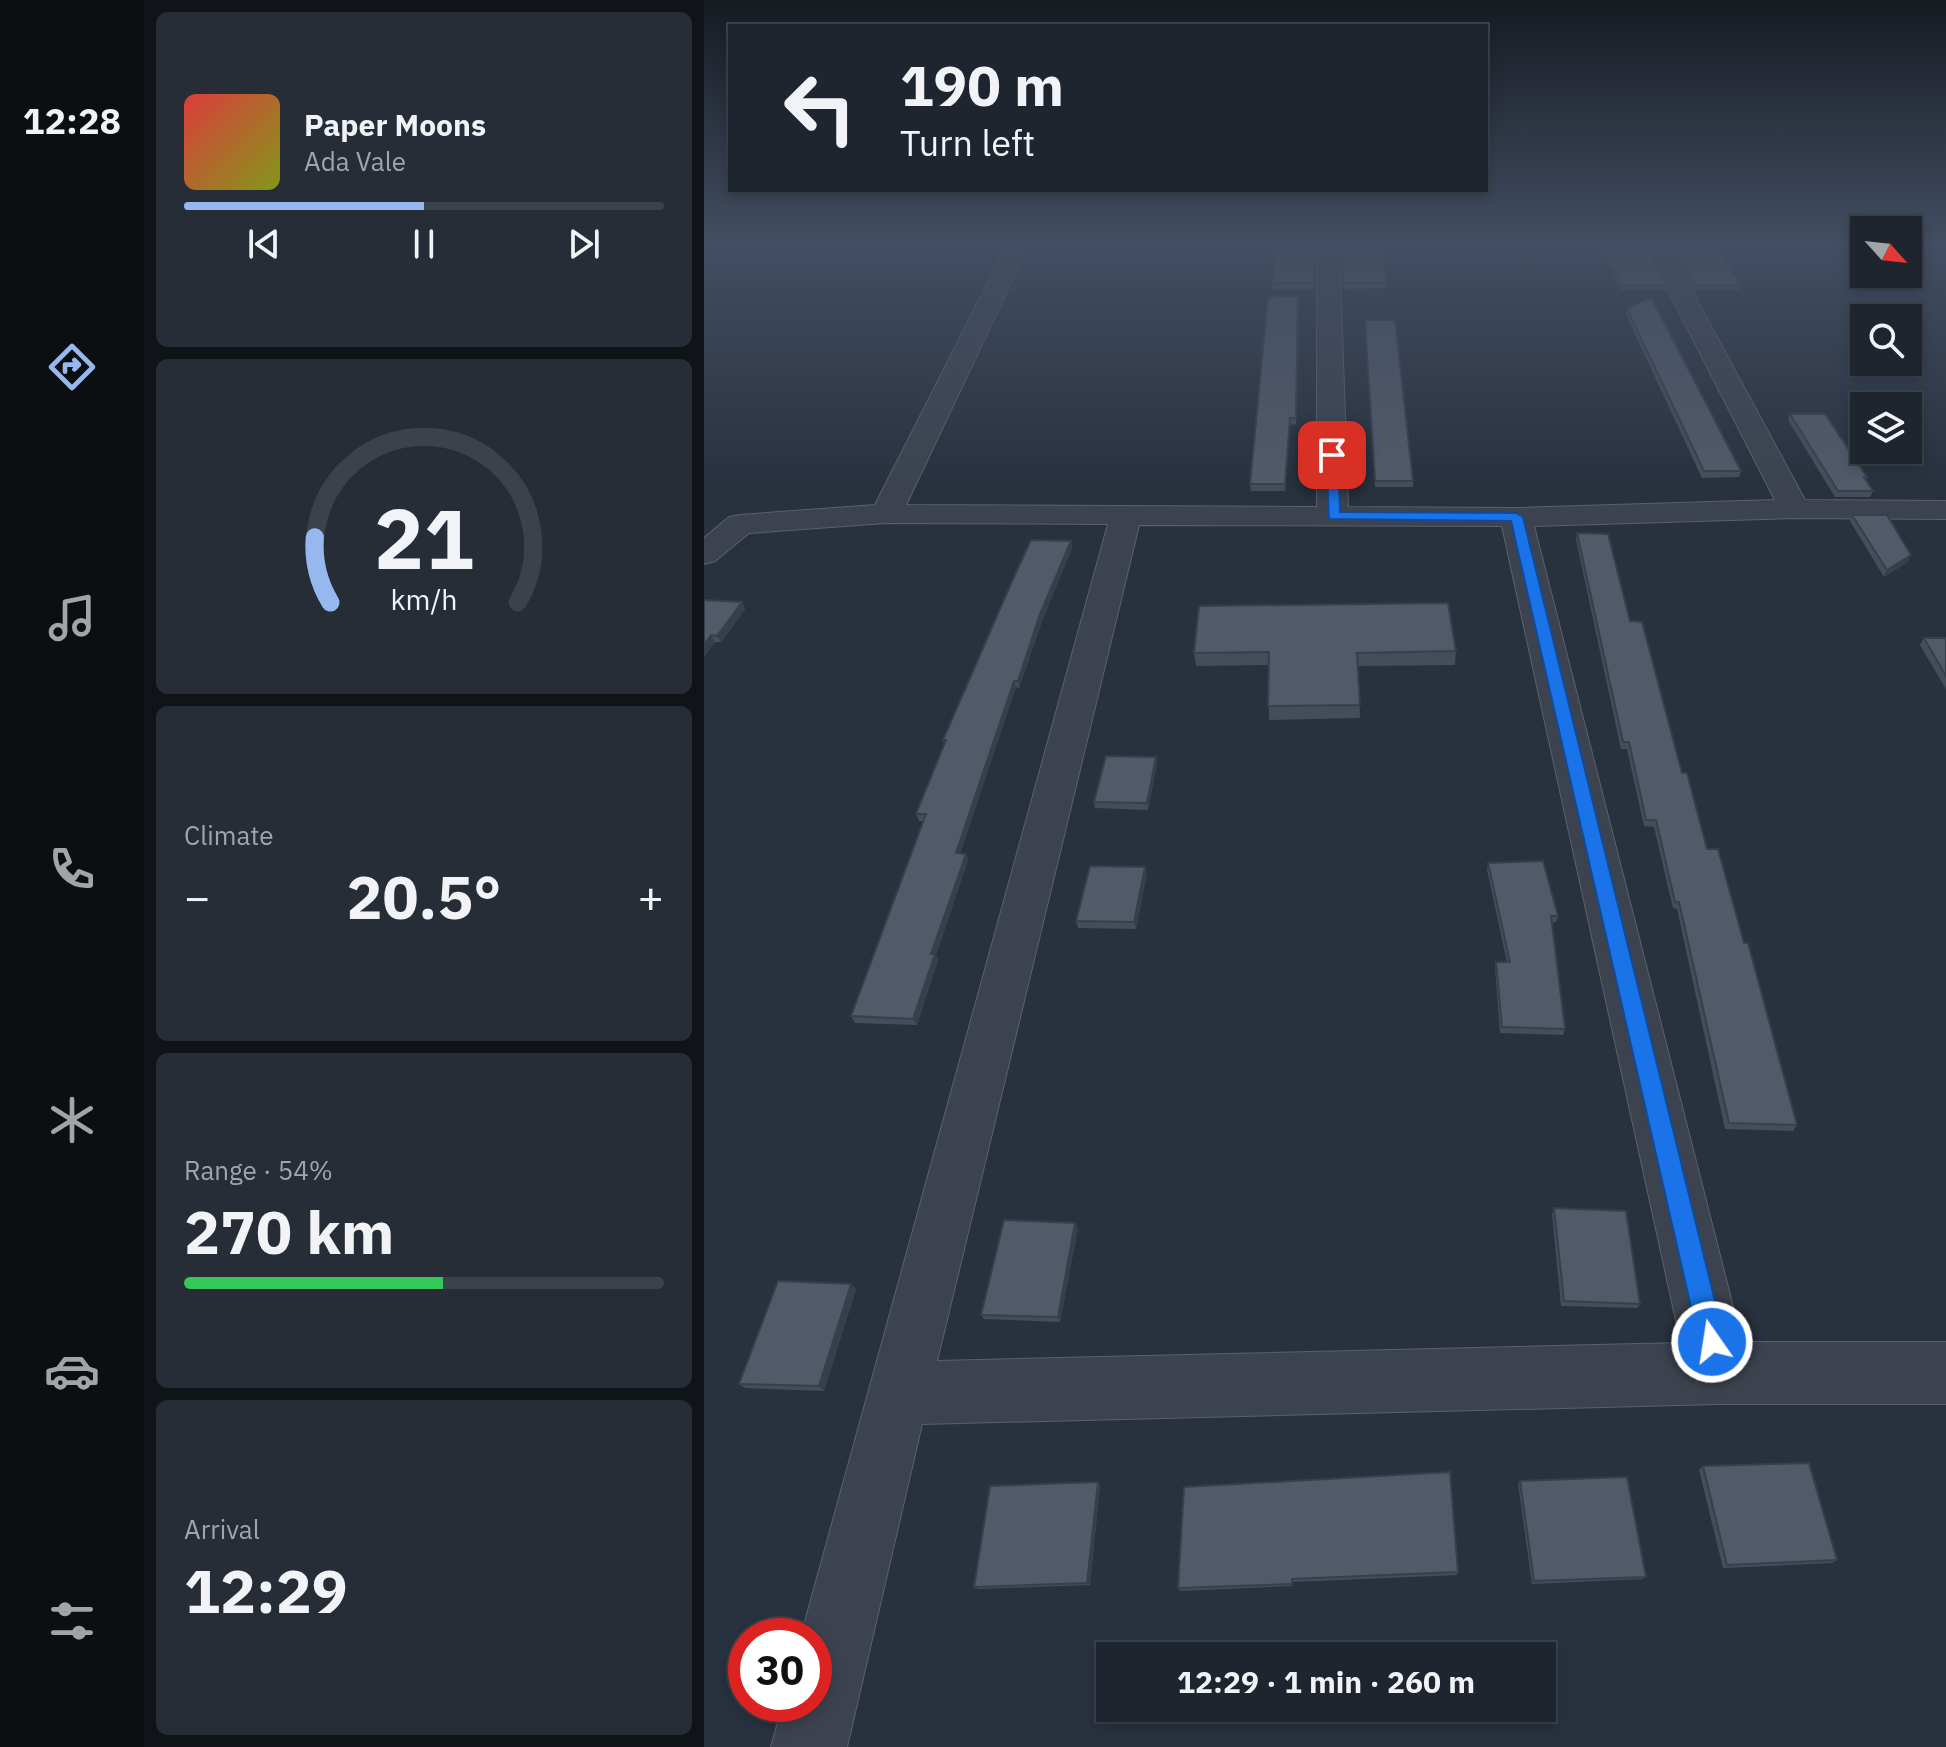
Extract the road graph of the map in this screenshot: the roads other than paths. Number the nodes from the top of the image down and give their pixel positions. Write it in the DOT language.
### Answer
graph roads {
  1 [pos="980,323"];
  2 [pos="1329,323"];
  3 [pos="1697,323"];
  4 [pos="1795,509"];
  5 [pos="1933,510"];
  6 [pos="886,514"];
  7 [pos="1126,515"];
  8 [pos="1333,516"];
  9 [pos="1516,517"];
  10 [pos="1946,545"];
  11 [pos="704,554"];
  12 [pos="1719,1373"];
  13 [pos="1946,1373"];
  14 [pos="898,1393"];
  15 [pos="809,1747"];
  1 -- 6 [label="street"];
  2 -- 8 [label="street"];
  3 -- 4 [label="street"];
  4 -- 5 [label="street"];
  4 -- 9 [label="street"];
  5 -- 10 [label="street"];
  6 -- 7 [label="street"];
  6 -- 11 [label="street"];
  7 -- 8 [label="street"];
  7 -- 14 [label="street"];
  8 -- 9 [label="street"];
  9 -- 12 [label="street"];
  12 -- 13 [label="street"];
  12 -- 14 [label="street"];
  14 -- 15 [label="street"];
}
